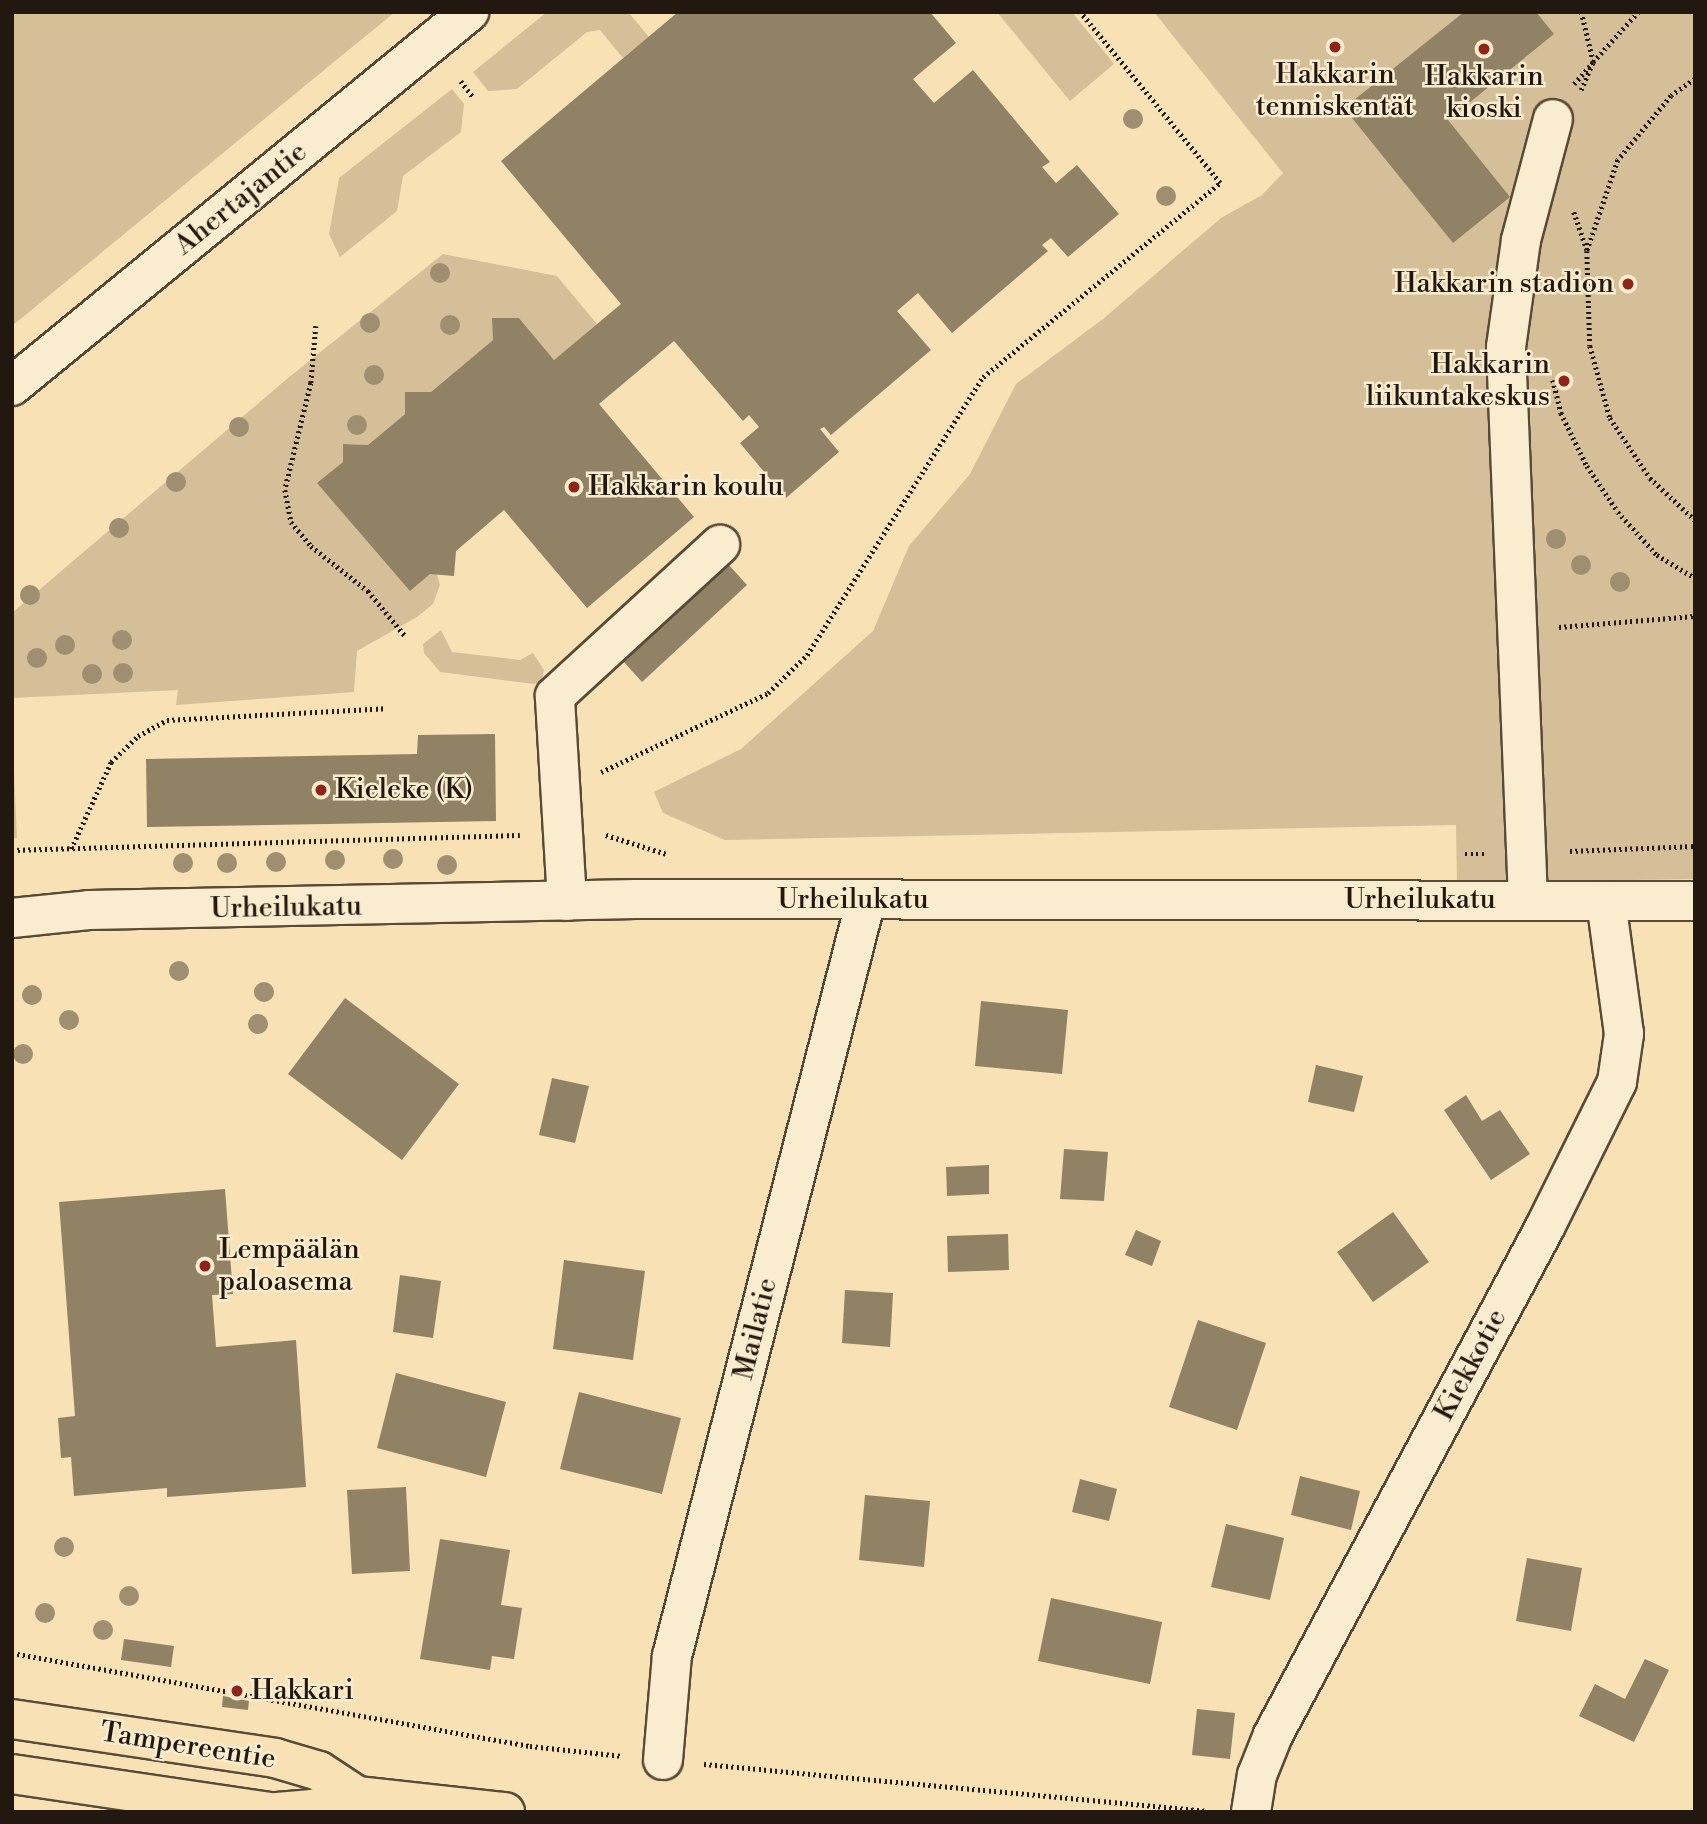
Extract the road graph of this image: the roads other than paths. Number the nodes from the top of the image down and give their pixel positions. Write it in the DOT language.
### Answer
graph roads {
  1 [pos="470,12"];
  2 [pos="1553,119"];
  3 [pos="12,386"];
  4 [pos="720,545"];
  5 [pos="866,900"];
  6 [pos="1528,900"];
  7 [pos="567,901"];
  8 [pos="1606,901"];
  9 [pos="1695,901"];
  10 [pos="12,918"];
  11 [pos="12,1718"];
  12 [pos="663,1760"];
  13 [pos="12,1774"];
  14 [pos="356,1796"];
  15 [pos="270,1812"];
  16 [pos="277,1812"];
  17 [pos="505,1812"];
  18 [pos="1251,1812"];
  1 -- 3 [label="street, Ahertajantie"];
  2 -- 6 [label="street"];
  4 -- 7 [label="street"];
  5 -- 6 [label="street, Urheilukatu"];
  5 -- 7 [label="street, Urheilukatu"];
  5 -- 12 [label="street, Mailatie"];
  6 -- 8 [label="street, Urheilukatu"];
  7 -- 10 [label="street, Urheilukatu"];
  8 -- 9 [label="street, Urheilukatu"];
  8 -- 18 [label="street, Kiekkotie"];
  11 -- 14 [label="main road, Tampereentie"];
  13 -- 15 [label="main road, Tampereentie"];
  14 -- 16 [label="main road, Tampereentie"];
  14 -- 17 [label="main road, Tampereentie"];
}
